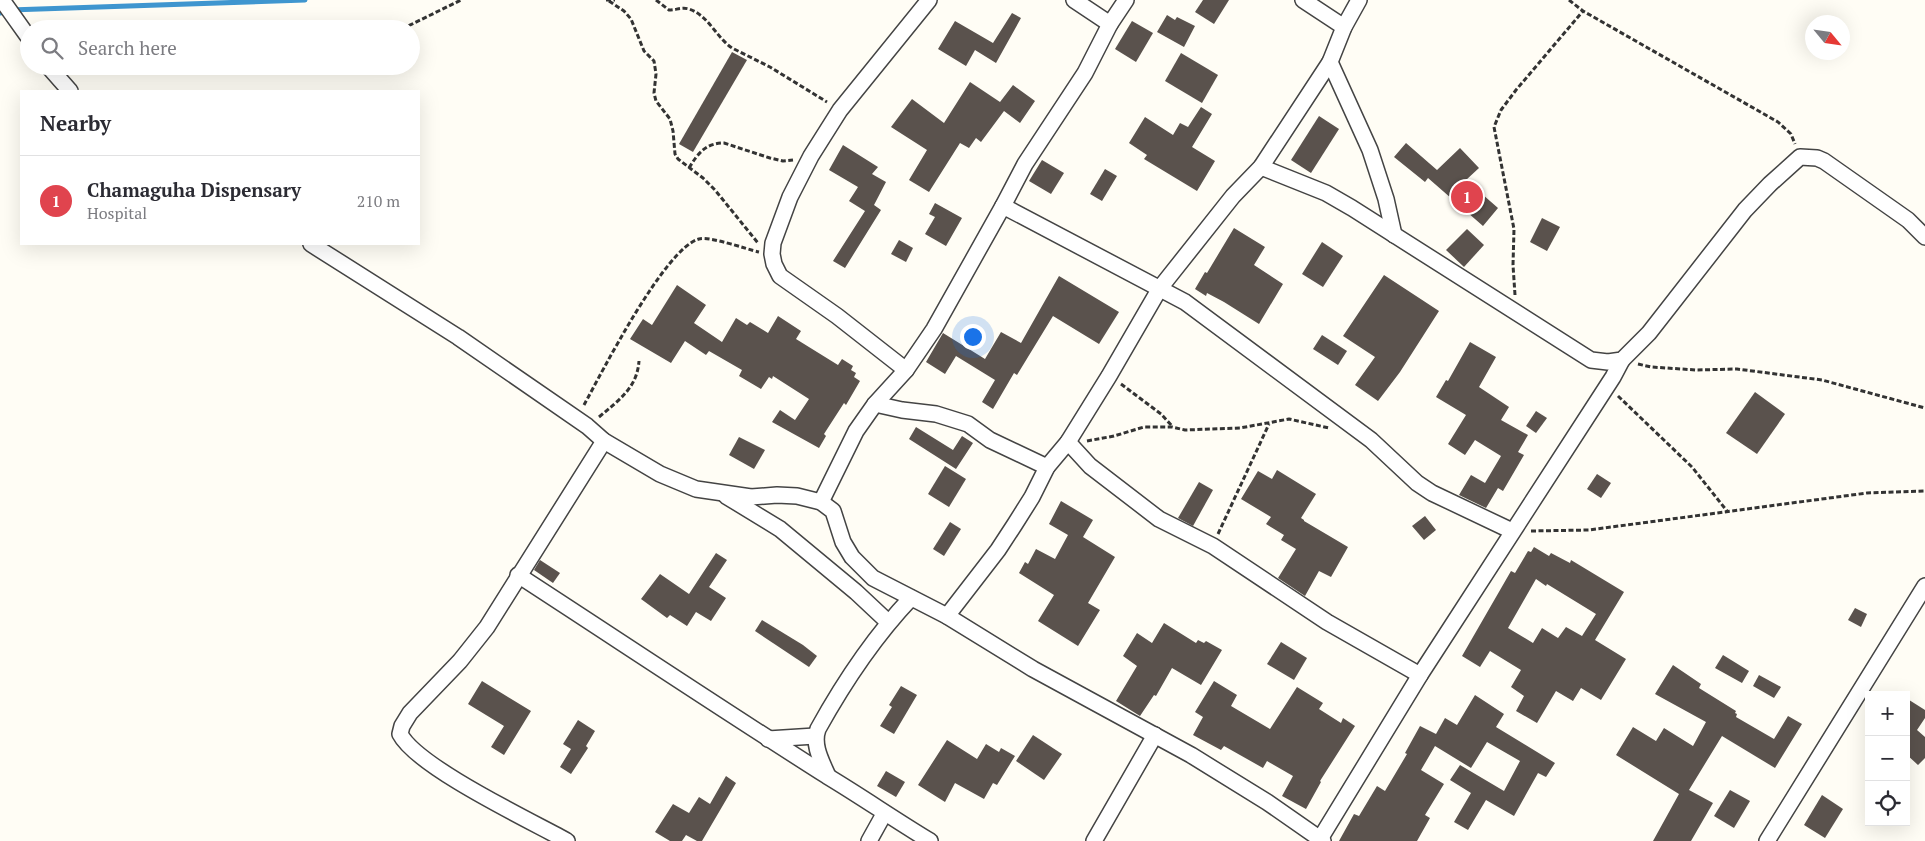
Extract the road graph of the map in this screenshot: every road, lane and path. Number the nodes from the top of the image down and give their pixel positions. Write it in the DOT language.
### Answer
graph roads {
  1 [pos="2,0"];
  2 [pos="461,0"];
  3 [pos="615,0"];
  4 [pos="656,0"];
  5 [pos="929,0"];
  6 [pos="1074,0"];
  7 [pos="1126,0"];
  8 [pos="1303,0"];
  9 [pos="1359,0"];
  10 [pos="1569,0"];
  11 [pos="607,1"];
  12 [pos="1583,11"];
  13 [pos="420,20"];
  14 [pos="1110,24"];
  15 [pos="20,25"];
  16 [pos="1344,27"];
  17 [pos="1330,62"];
  18 [pos="56,75"];
  19 [pos="69,90"];
  20 [pos="840,110"];
  21 [pos="811,156"];
  22 [pos="1800,156"];
  23 [pos="1262,167"];
  24 [pos="689,168"];
  25 [pos="1003,206"];
  26 [pos="1394,235"];
  27 [pos="1925,237"];
  28 [pos="313,245"];
  29 [pos="1160,288"];
  30 [pos="1517,314"];
  31 [pos="1622,360"];
  32 [pos="639,361"];
  33 [pos="906,370"];
  34 [pos="1109,376"];
  35 [pos="1607,386"];
  36 [pos="875,404"];
  37 [pos="1925,408"];
  38 [pos="582,423"];
  39 [pos="1269,424"];
  40 [pos="1172,427"];
  41 [pos="1354,429"];
  42 [pos="604,441"];
  43 [pos="1068,442"];
  44 [pos="1047,467"];
  45 [pos="1925,491"];
  46 [pos="722,493"];
  47 [pos="821,502"];
  48 [pos="1728,512"];
  49 [pos="1512,531"];
  50 [pos="1213,546"];
  51 [pos="518,575"];
  52 [pos="1925,586"];
  53 [pos="911,598"];
  54 [pos="946,616"];
  55 [pos="888,622"];
  56 [pos="1420,675"];
  57 [pos="1155,735"];
  58 [pos="815,736"];
  59 [pos="768,739"];
  60 [pos="828,776"];
  61 [pos="884,814"];
  62 [pos="1321,840"];
  63 [pos="567,841"];
  64 [pos="869,841"];
  65 [pos="930,841"];
  66 [pos="1094,841"];
  67 [pos="1767,841"];
  1 -- 15 [label="street"];
  2 -- 13 [label="path"];
  3 -- 11 [label="path"];
  4 -- 20 [label="path"];
  5 -- 20 [label="street"];
  6 -- 14 [label="street"];
  7 -- 14 [label="street"];
  8 -- 16 [label="street"];
  9 -- 16 [label="street"];
  10 -- 12 [label="path"];
  11 -- 24 [label="path"];
  12 -- 22 [label="path"];
  12 -- 30 [label="path"];
  14 -- 25 [label="street"];
  16 -- 17 [label="street"];
  17 -- 23 [label="street"];
  17 -- 26 [label="street"];
  18 -- 19 [label="street"];
  20 -- 21 [label="street"];
  21 -- 24 [label="path"];
  21 -- 33 [label="street"];
  22 -- 27 [label="street"];
  22 -- 31 [label="street"];
  23 -- 26 [label="street"];
  23 -- 29 [label="street"];
  24 -- 38 [label="path"];
  25 -- 29 [label="street"];
  25 -- 33 [label="street"];
  26 -- 30 [label="street"];
  28 -- 38 [label="street"];
  29 -- 34 [label="street"];
  29 -- 41 [label="street"];
  30 -- 31 [label="street"];
  31 -- 35 [label="street"];
  31 -- 37 [label="path"];
  32 -- 38 [label="path"];
  33 -- 36 [label="street"];
  34 -- 40 [label="path"];
  34 -- 43 [label="street"];
  35 -- 48 [label="path"];
  35 -- 49 [label="street"];
  36 -- 44 [label="street"];
  36 -- 47 [label="street"];
  38 -- 42 [label="street"];
  39 -- 40 [label="path"];
  39 -- 41 [label="path"];
  39 -- 50 [label="path"];
  40 -- 43 [label="path"];
  41 -- 49 [label="street"];
  42 -- 46 [label="street"];
  42 -- 51 [label="street"];
  43 -- 44 [label="street"];
  43 -- 50 [label="street"];
  44 -- 54 [label="street"];
  45 -- 48 [label="path"];
  46 -- 47 [label="street"];
  46 -- 55 [label="street"];
  47 -- 53 [label="street"];
  48 -- 49 [label="path"];
  49 -- 56 [label="street"];
  50 -- 56 [label="street"];
  51 -- 59 [label="street"];
  51 -- 63 [label="street"];
  52 -- 67 [label="street"];
  53 -- 54 [label="street"];
  53 -- 55 [label="street"];
  54 -- 57 [label="street"];
  55 -- 58 [label="street"];
  56 -- 62 [label="street"];
  57 -- 62 [label="street"];
  57 -- 66 [label="street"];
  58 -- 59 [label="street"];
  58 -- 60 [label="street"];
  59 -- 60 [label="street"];
  60 -- 61 [label="street"];
  61 -- 64 [label="street"];
  61 -- 65 [label="street"];
}
